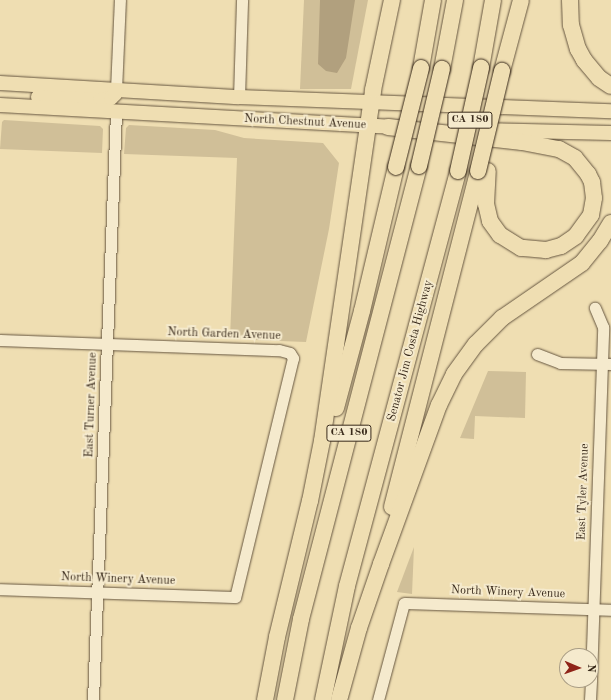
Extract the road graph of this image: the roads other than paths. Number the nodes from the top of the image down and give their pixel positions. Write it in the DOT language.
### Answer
graph roads {
  1 [pos="120,0"];
  2 [pos="242,0"];
  3 [pos="392,0"];
  4 [pos="433,0"];
  5 [pos="455,0"];
  6 [pos="493,0"];
  7 [pos="570,0"];
  8 [pos="520,5"];
  9 [pos="0,83"];
  10 [pos="611,86"];
  11 [pos="116,90"];
  12 [pos="239,97"];
  13 [pos="372,103"];
  14 [pos="0,104"];
  15 [pos="611,111"];
  16 [pos="116,112"];
  17 [pos="368,126"];
  18 [pos="388,127"];
  19 [pos="611,133"];
  20 [pos="483,171"];
  21 [pos="611,223"];
  22 [pos="595,308"];
  23 [pos="0,340"];
  24 [pos="107,344"];
  25 [pos="537,354"];
  26 [pos="607,364"];
  27 [pos="310,501"];
  28 [pos="0,589"];
  29 [pos="97,592"];
  30 [pos="235,597"];
  31 [pos="593,609"];
  32 [pos="611,610"];
  33 [pos="359,628"];
  34 [pos="592,648"];
  35 [pos="591,688"];
  36 [pos="93,700"];
  37 [pos="265,700"];
  38 [pos="285,700"];
  39 [pos="323,700"];
  40 [pos="339,700"];
  41 [pos="378,700"];
  42 [pos="590,700"];
  1 -- 11 [label="street"];
  2 -- 12 [label="street"];
  3 -- 13 [label="highway"];
  4 -- 27 [label="highway, bridge"];
  5 -- 38 [label="highway, CA 180, bridge"];
  6 -- 39 [label="highway, Senator Jim Costa Highway / CA 180, bridge"];
  7 -- 10 [label="highway"];
  8 -- 20 [label="highway, bridge"];
  9 -- 11 [label="main road, North Chestnut Avenue"];
  11 -- 12 [label="main road, North Chestnut Avenue"];
  11 -- 14 [label="main road"];
  12 -- 13 [label="main road, North Chestnut Avenue"];
  13 -- 15 [label="main road, North Chestnut Avenue"];
  13 -- 17 [label="highway"];
  14 -- 16 [label="main road, North Chestnut Avenue"];
  16 -- 17 [label="main road, North Chestnut Avenue"];
  16 -- 24 [label="street, East Turner Avenue"];
  17 -- 18 [label="main road, North Chestnut Avenue"];
  17 -- 27 [label="highway"];
  18 -- 19 [label="main road, North Chestnut Avenue"];
  18 -- 20 [label="highway"];
  20 -- 33 [label="highway"];
  21 -- 33 [label="highway"];
  22 -- 26 [label="street, East Tyler Avenue"];
  23 -- 24 [label="street, North Garden Avenue"];
  24 -- 29 [label="street, East Turner Avenue"];
  24 -- 30 [label="street, North Garden Avenue"];
  25 -- 26 [label="street"];
  26 -- 31 [label="street, East Tyler Avenue"];
  27 -- 37 [label="highway"];
  28 -- 29 [label="street, North Winery Avenue"];
  29 -- 30 [label="street, North Winery Avenue"];
  29 -- 36 [label="street, East Turner Avenue"];
  31 -- 32 [label="street, North Winery Avenue"];
  31 -- 34 [label="street, East Tyler Avenue"];
  31 -- 41 [label="street, North Winery Avenue"];
  33 -- 40 [label="highway"];
  35 -- 42 [label="street, East Tyler Avenue"];
}
